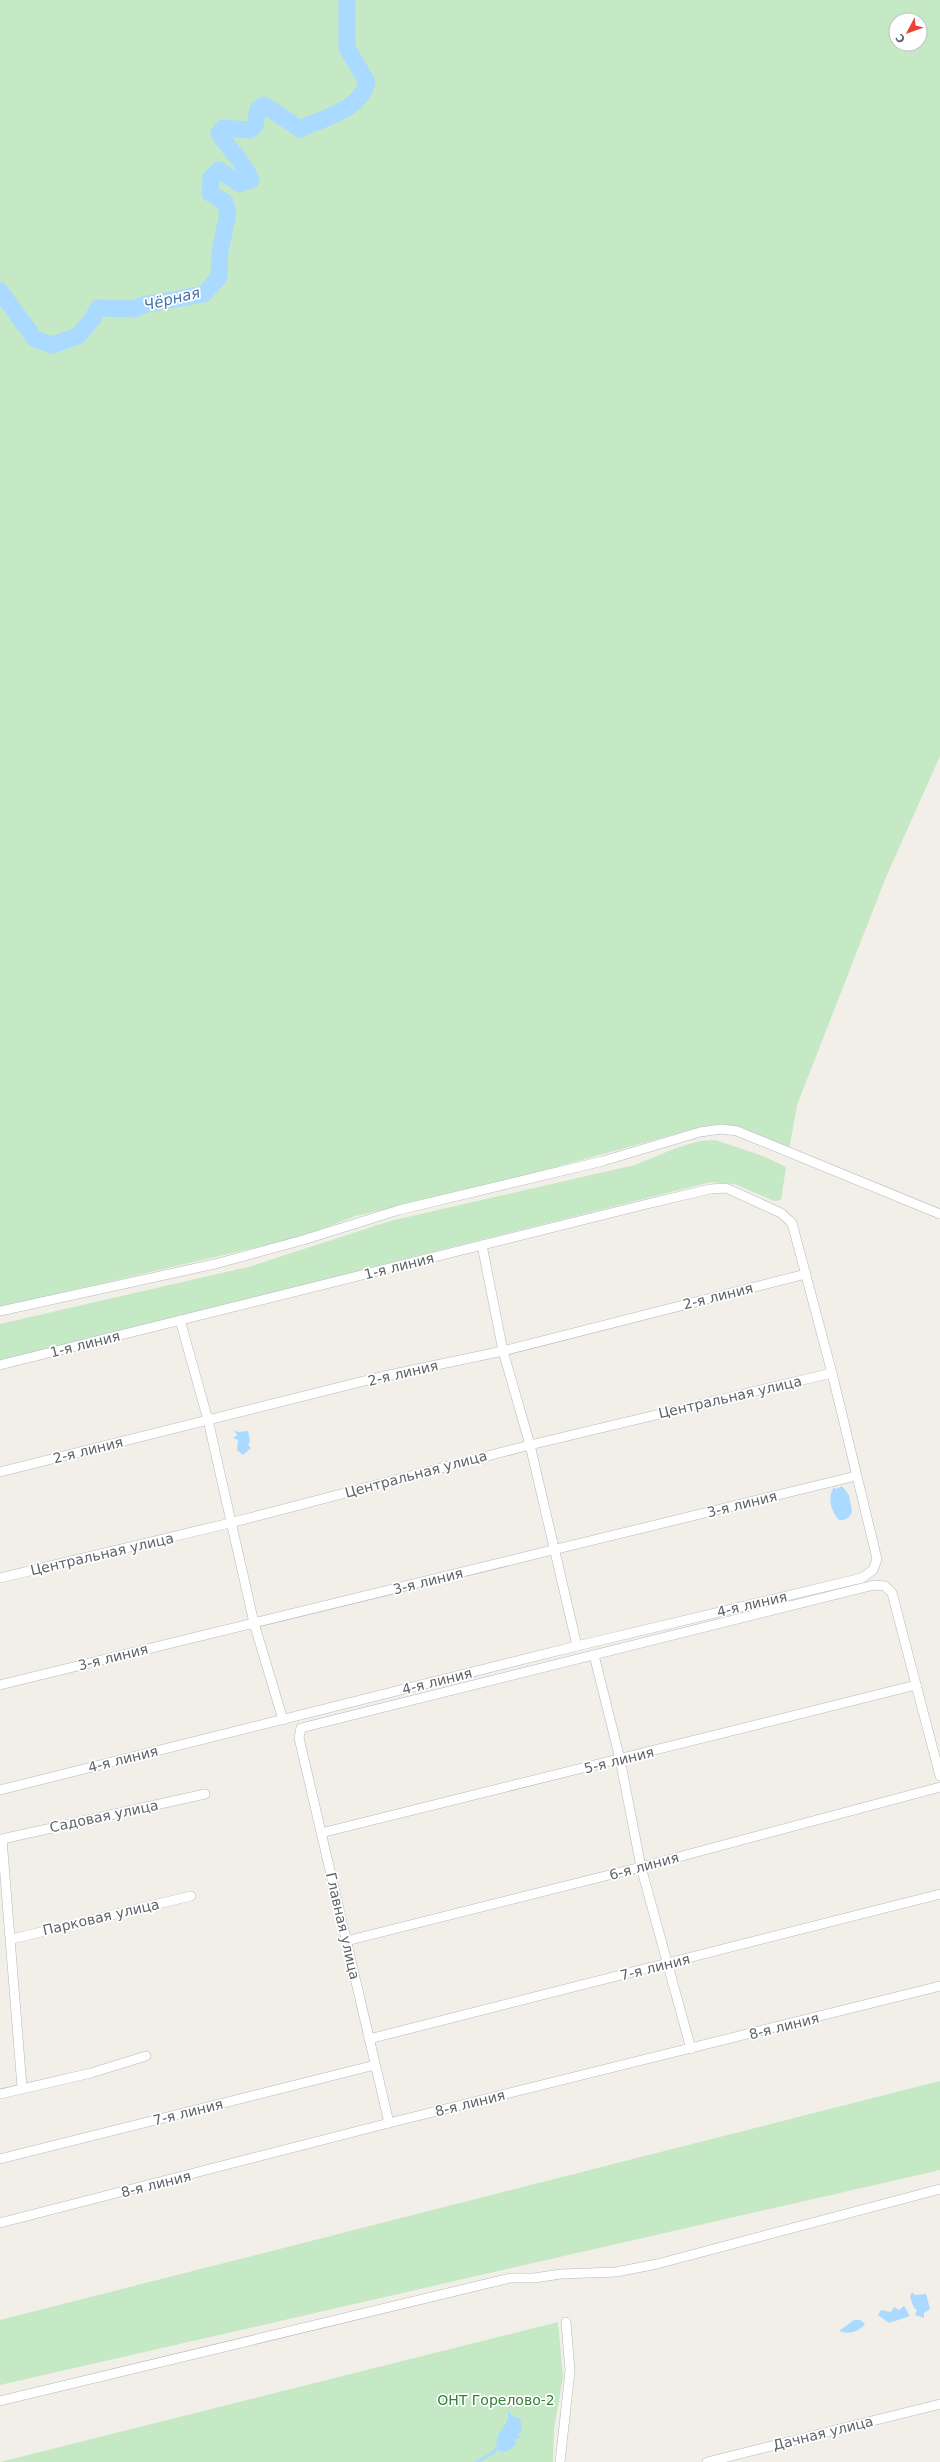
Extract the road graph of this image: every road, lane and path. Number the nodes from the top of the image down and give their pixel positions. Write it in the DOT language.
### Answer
graph roads {
  1 [pos="940,1214"];
  2 [pos="482,1245"];
  3 [pos="806,1274"];
  4 [pos="0,1311"];
  5 [pos="180,1320"];
  6 [pos="503,1351"];
  7 [pos="0,1364"];
  8 [pos="832,1373"];
  9 [pos="208,1420"];
  10 [pos="530,1445"];
  11 [pos="0,1472"];
  12 [pos="856,1476"];
  13 [pos="230,1523"];
  14 [pos="555,1550"];
  15 [pos="0,1578"];
  16 [pos="254,1623"];
  17 [pos="577,1646"];
  18 [pos="594,1655"];
  19 [pos="0,1686"];
  20 [pos="916,1686"];
  21 [pos="283,1720"];
  22 [pos="620,1759"];
  23 [pos="940,1776"];
  24 [pos="940,1787"];
  25 [pos="0,1790"];
  26 [pos="205,1794"];
  27 [pos="321,1833"];
  28 [pos="641,1867"];
  29 [pos="940,1894"];
  30 [pos="191,1896"];
  31 [pos="12,1939"];
  32 [pos="346,1941"];
  33 [pos="667,1965"];
  34 [pos="940,1986"];
  35 [pos="369,2039"];
  36 [pos="691,2049"];
  37 [pos="146,2056"];
  38 [pos="375,2065"];
  39 [pos="22,2087"];
  40 [pos="0,2094"];
  41 [pos="389,2123"];
  42 [pos="0,2159"];
  43 [pos="940,2189"];
  44 [pos="0,2223"];
  45 [pos="566,2322"];
  46 [pos="0,2401"];
  47 [pos="940,2404"];
  48 [pos="560,2462"];
  49 [pos="706,2462"];
  1 -- 4 [label="street"];
  2 -- 3 [label="street, 1-я линия"];
  2 -- 5 [label="street, 1-я линия"];
  2 -- 6 [label="street"];
  3 -- 6 [label="street, 2-я линия"];
  3 -- 8 [label="street"];
  5 -- 7 [label="street, 1-я линия"];
  5 -- 9 [label="street"];
  6 -- 9 [label="street, 2-я линия"];
  6 -- 10 [label="street"];
  8 -- 10 [label="street, Центральная улица"];
  8 -- 12 [label="street"];
  9 -- 11 [label="street, 2-я линия"];
  9 -- 13 [label="street"];
  10 -- 13 [label="street, Центральная улица"];
  10 -- 14 [label="street"];
  12 -- 14 [label="street, 3-я линия"];
  12 -- 17 [label="street, 4-я линия"];
  13 -- 15 [label="street, Центральная улица"];
  13 -- 16 [label="street"];
  14 -- 16 [label="street, 3-я линия"];
  14 -- 17 [label="street"];
  16 -- 19 [label="street, 3-я линия"];
  16 -- 21 [label="street"];
  17 -- 21 [label="street, 4-я линия"];
  18 -- 20 [label="street"];
  18 -- 22 [label="street"];
  18 -- 27 [label="street, Главная улица"];
  20 -- 22 [label="street, 5-я линия"];
  20 -- 23 [label="street"];
  21 -- 25 [label="street, 4-я линия"];
  22 -- 27 [label="street, 5-я линия"];
  22 -- 28 [label="street"];
  24 -- 28 [label="street, 6-я линия"];
  26 -- 31 [label="street, Садовая улица"];
  27 -- 32 [label="street, Главная улица"];
  28 -- 32 [label="street, 6-я линия"];
  28 -- 33 [label="street"];
  29 -- 33 [label="street, 7-я линия"];
  30 -- 31 [label="street, Парковая улица"];
  31 -- 39 [label="street"];
  32 -- 35 [label="street, Главная улица"];
  33 -- 35 [label="street, 7-я линия"];
  33 -- 36 [label="street"];
  34 -- 36 [label="street, 8-я линия"];
  35 -- 38 [label="street, Главная улица"];
  36 -- 41 [label="street, 8-я линия"];
  37 -- 39 [label="street"];
  38 -- 41 [label="street, Главная улица"];
  38 -- 42 [label="street, 7-я линия"];
  39 -- 40 [label="street"];
  41 -- 44 [label="street, 8-я линия"];
  43 -- 46 [label="street"];
  45 -- 48 [label="street"];
  47 -- 49 [label="street, Дачная улица"];
}
